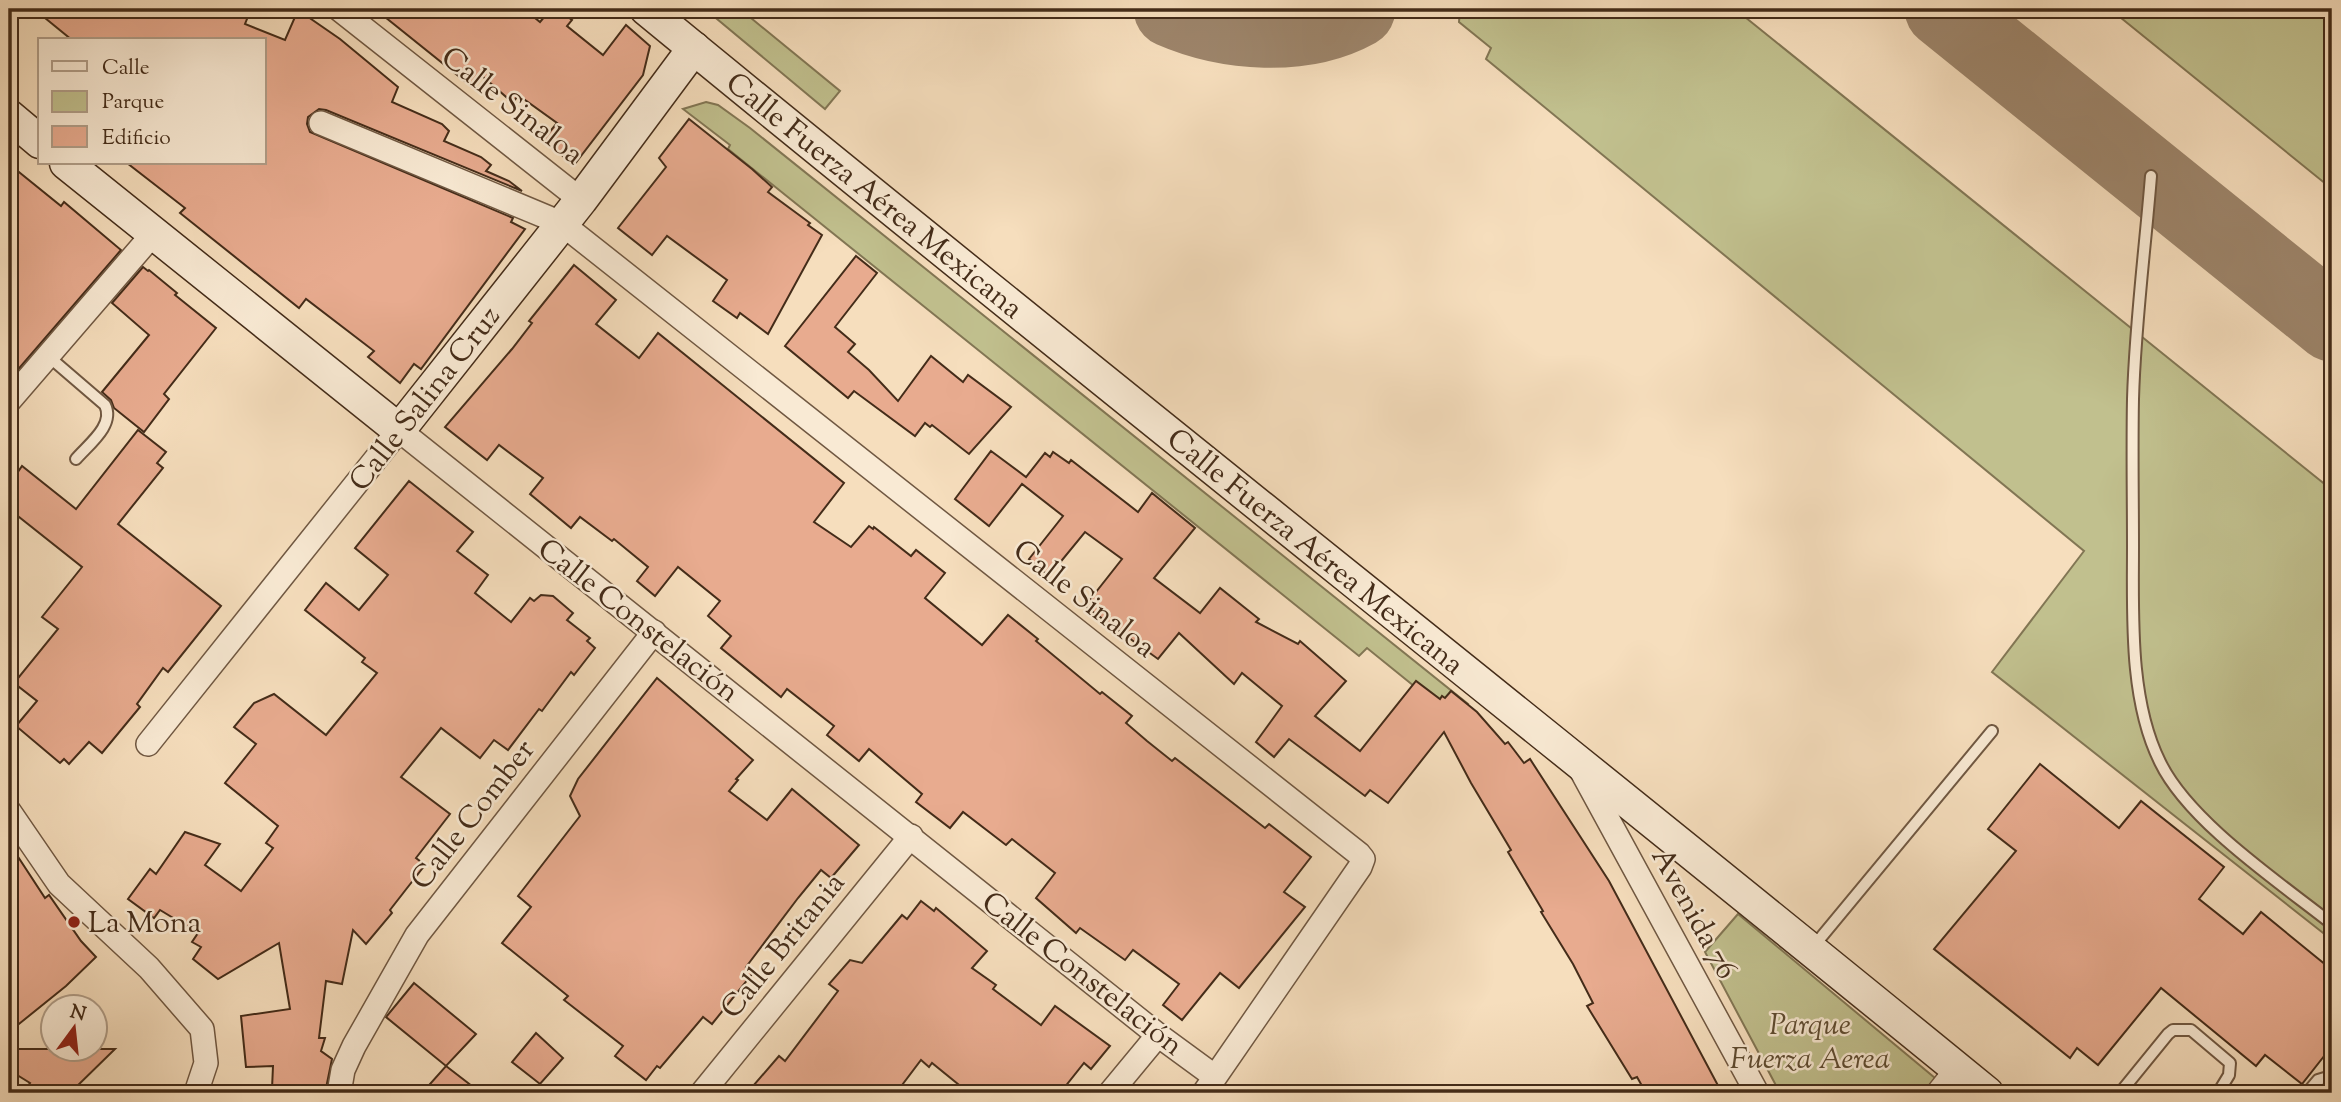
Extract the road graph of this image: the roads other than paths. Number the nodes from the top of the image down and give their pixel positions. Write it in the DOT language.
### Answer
graph roads {
  1 [pos="339,9"];
  2 [pos="646,9"];
  3 [pos="694,48"];
  4 [pos="10,119"];
  5 [pos="321,123"];
  6 [pos="38,140"];
  7 [pos="67,164"];
  8 [pos="2151,176"];
  9 [pos="571,212"];
  10 [pos="153,234"];
  11 [pos="48,356"];
  12 [pos="9,401"];
  13 [pos="399,430"];
  14 [pos="76,459"];
  15 [pos="654,632"];
  16 [pos="1992,732"];
  17 [pos="148,744"];
  18 [pos="1577,763"];
  19 [pos="9,811"];
  20 [pos="911,836"];
  21 [pos="2332,925"];
  22 [pos="1812,949"];
  23 [pos="1158,1035"];
  24 [pos="2332,1079"];
  25 [pos="1947,1081"];
  26 [pos="1209,1085"];
  27 [pos="196,1093"];
  28 [pos="339,1093"];
  29 [pos="702,1093"];
  30 [pos="1110,1093"];
  31 [pos="1757,1093"];
  32 [pos="1987,1093"];
  33 [pos="2120,1093"];
  34 [pos="2218,1093"];
  35 [pos="2307,1093"];
  1 -- 9 [label="street, Calle Sinaloa"];
  2 -- 3 [label="main road, Calle Fuerza Aérea Mexicana"];
  3 -- 9 [label="main road, Calle Salina Cruz"];
  3 -- 18 [label="main road, Calle Fuerza Aérea Mexicana"];
  4 -- 6 [label="main road"];
  5 -- 9 [label="street"];
  7 -- 10 [label="main road, Calle Constelación"];
  8 -- 21 [label="lane"];
  9 -- 13 [label="main road, Calle Salina Cruz"];
  9 -- 26 [label="street, Calle Sinaloa"];
  10 -- 11 [label="street"];
  10 -- 13 [label="main road, Calle Constelación"];
  11 -- 12 [label="street"];
  11 -- 14 [label="lane"];
  13 -- 15 [label="street, Calle Constelación"];
  13 -- 17 [label="street, Calle Salina Cruz"];
  15 -- 20 [label="street, Calle Constelación"];
  15 -- 28 [label="street, Calle Comber"];
  16 -- 22 [label="lane"];
  18 -- 22 [label="main road, Calle Fuerza Aérea Mexicana"];
  18 -- 31 [label="street, Avenida 76"];
  19 -- 27 [label="street"];
  20 -- 23 [label="street, Calle Constelación"];
  20 -- 29 [label="street, Calle Britania"];
  22 -- 25 [label="main road, Calle Fuerza Aérea Mexicana"];
  23 -- 26 [label="street, Calle Constelación"];
  23 -- 30 [label="street"];
  24 -- 35 [label="lane"];
  25 -- 32 [label="main road, Calle Fuerza Aérea Mexicana"];
  33 -- 34 [label="lane"];
}
